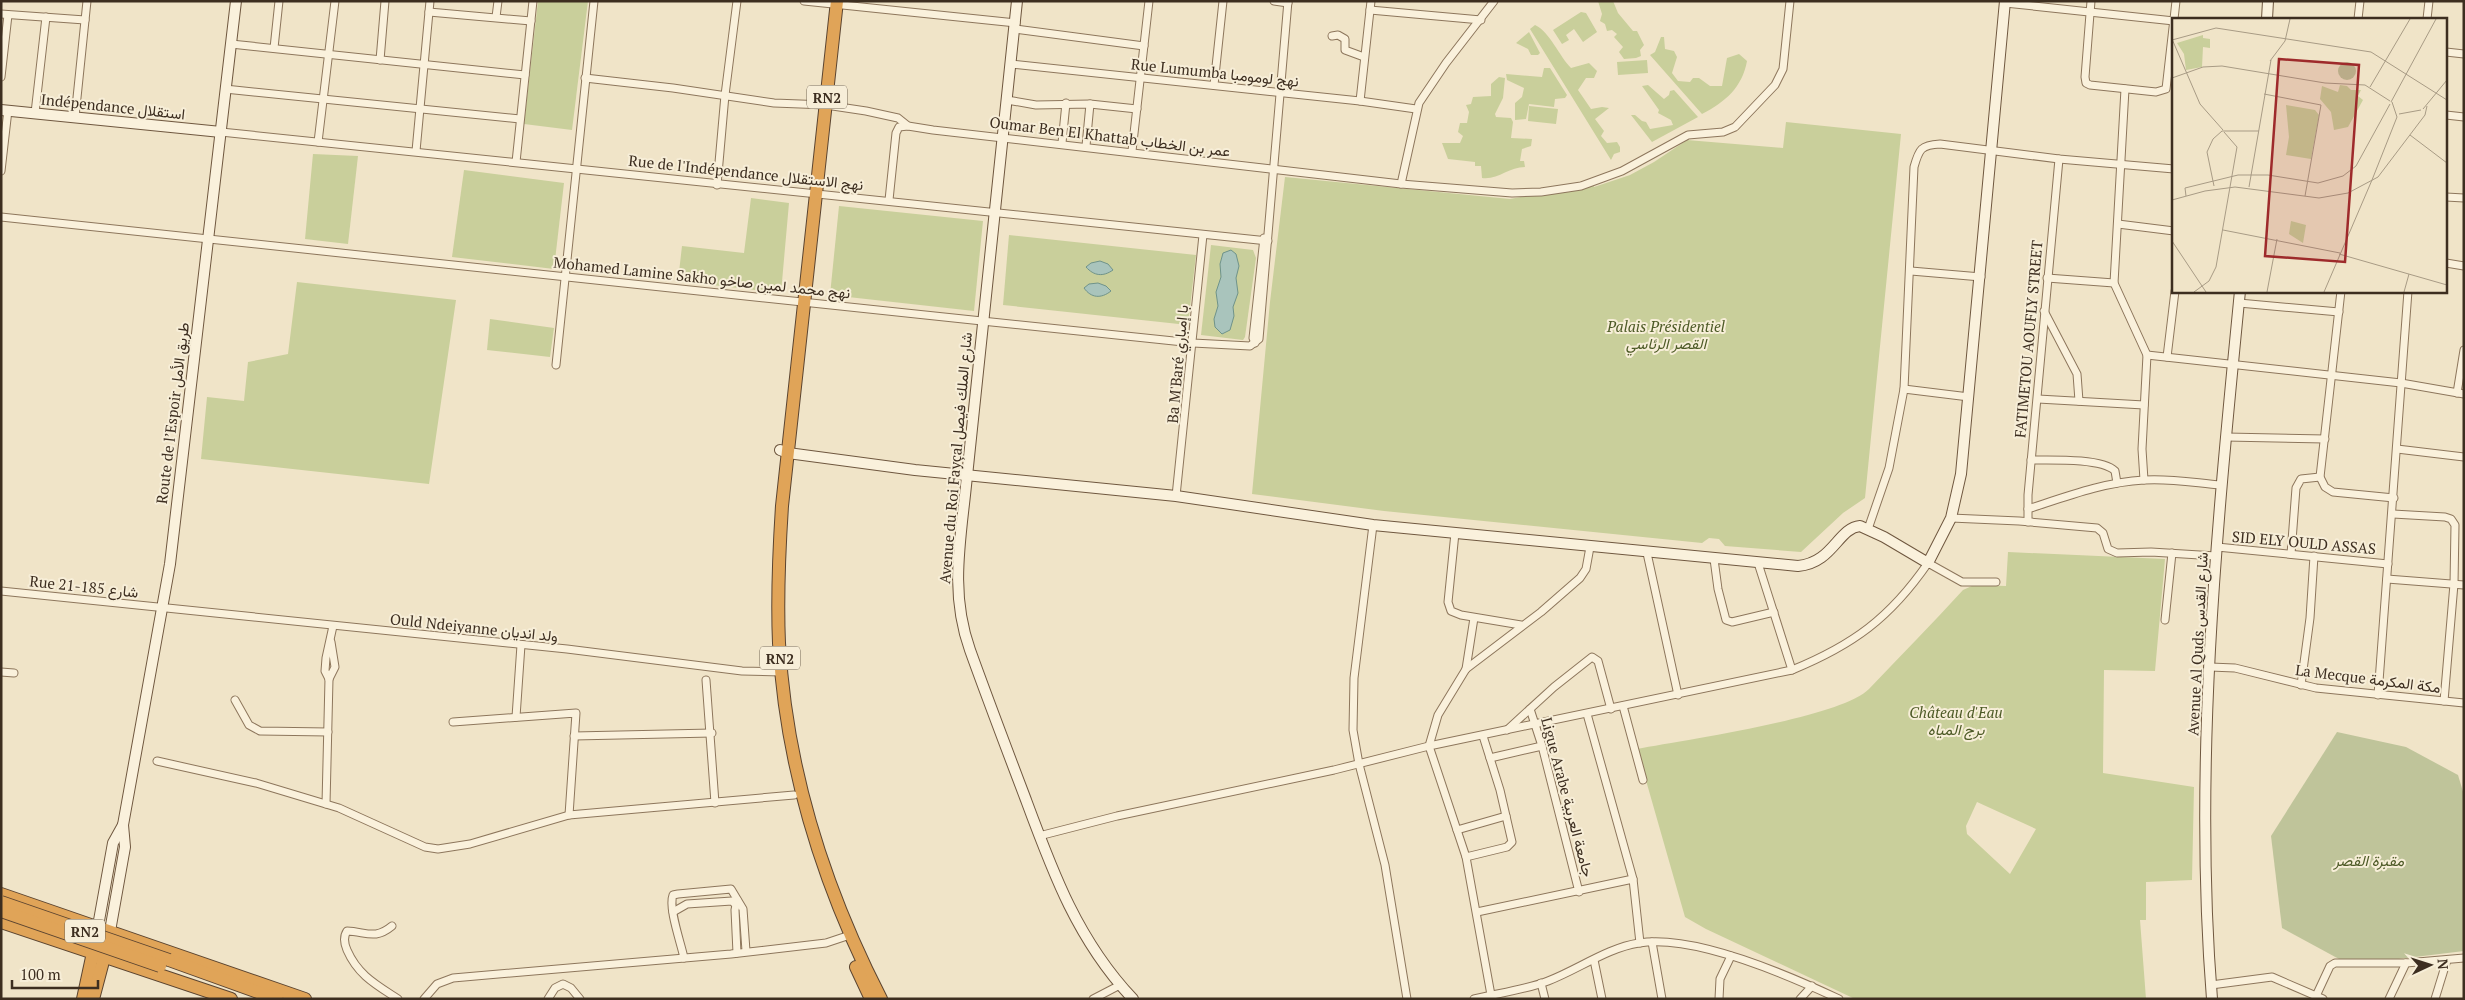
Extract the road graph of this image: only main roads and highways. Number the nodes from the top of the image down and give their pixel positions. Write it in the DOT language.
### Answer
graph roads {
  1 [pos="833,3"];
  2 [pos="777,672"];
  3 [pos="1,894"];
  4 [pos="1,902"];
  5 [pos="1,911"];
  6 [pos="1,922"];
  7 [pos="98,926"];
  8 [pos="110,931"];
  9 [pos="846,936"];
  10 [pos="98,956"];
  11 [pos="168,964"];
  12 [pos="867,981"];
  13 [pos="83,999"];
  14 [pos="94,999"];
  15 [pos="230,999"];
  16 [pos="260,999"];
  17 [pos="277,999"];
  18 [pos="305,999"];
  19 [pos="871,999"];
  20 [pos="881,999"];
  1 -- 2 [label="highway, RN2"];
  2 -- 9 [label="highway, RN2"];
  2 -- 9 [label="highway, RN2"];
  3 -- 7 [label="highway"];
  4 -- 11 [label="highway, RN2, bridge"];
  5 -- 11 [label="highway, RN2, bridge"];
  6 -- 10 [label="highway"];
  7 -- 8 [label="highway"];
  7 -- 10 [label="highway, Route de l’Espoir طريق الأمل"];
  8 -- 10 [label="highway, Route de l’Espoir طريق الأمل"];
  8 -- 18 [label="highway"];
  9 -- 12 [label="highway, RN2"];
  10 -- 13 [label="highway, Route de l’Espoir طريق الأمل"];
  10 -- 14 [label="highway, Route de l’Espoir طريق الأمل"];
  10 -- 15 [label="highway"];
  11 -- 16 [label="highway, RN2"];
  11 -- 17 [label="highway, RN2"];
  12 -- 19 [label="highway, RN2"];
  12 -- 20 [label="highway, RN2"];
}
